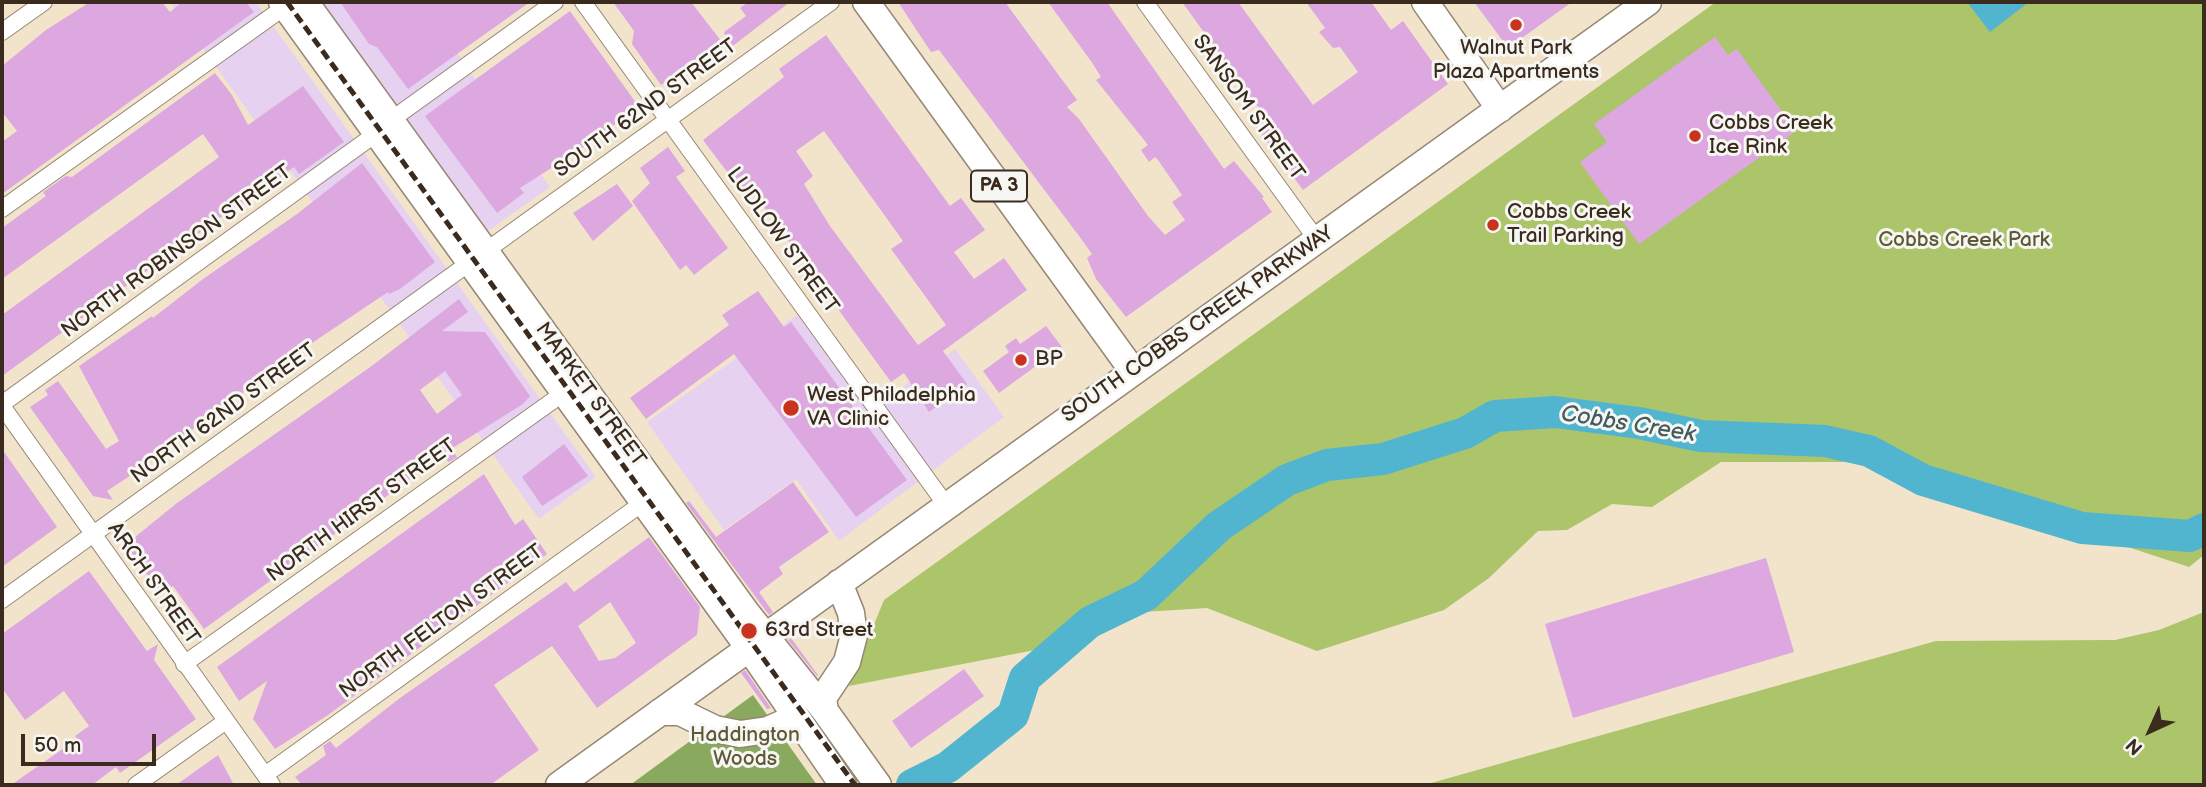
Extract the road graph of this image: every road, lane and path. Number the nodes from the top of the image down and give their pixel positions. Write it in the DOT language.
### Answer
graph roads {
  1 [pos="44,2"];
  2 [pos="555,2"];
  3 [pos="583,2"];
  4 [pos="831,2"];
  5 [pos="866,2"];
  6 [pos="1145,2"];
  7 [pos="1425,2"];
  8 [pos="1648,2"];
  9 [pos="301,4"];
  10 [pos="2,32"];
  11 [pos="1500,109"];
  12 [pos="668,120"];
  13 [pos="384,127"];
  14 [pos="2,209"];
  15 [pos="1317,240"];
  16 [pos="478,257"];
  17 [pos="1133,371"];
  18 [pos="565,393"];
  19 [pos="2,405"];
  20 [pos="644,502"];
  21 [pos="946,505"];
  22 [pos="93,535"];
  23 [pos="839,583"];
  24 [pos="2,600"];
  25 [pos="757,642"];
  26 [pos="184,664"];
  27 [pos="825,711"];
  28 [pos="660,712"];
  29 [pos="796,718"];
  30 [pos="226,721"];
  31 [pos="268,780"];
  32 [pos="136,785"];
  33 [pos="559,785"];
  34 [pos="843,785"];
  35 [pos="878,785"];
  1 -- 10 [label="street"];
  2 -- 13 [label="street, NORTH ROBINSON STREET"];
  3 -- 12 [label="street, LUDLOW STREET"];
  4 -- 12 [label="street, SOUTH 62ND STREET"];
  5 -- 17 [label="main road, PA 3"];
  6 -- 15 [label="street, SANSOM STREET"];
  7 -- 11 [label="main road"];
  8 -- 11 [label="main road, SOUTH COBBS CREEK PARKWAY"];
  9 -- 13 [label="main road, MARKET STREET"];
  9 -- 14 [label="street"];
  11 -- 15 [label="main road, SOUTH COBBS CREEK PARKWAY"];
  12 -- 16 [label="street, SOUTH 62ND STREET"];
  12 -- 21 [label="street, LUDLOW STREET"];
  13 -- 16 [label="main road, MARKET STREET"];
  13 -- 19 [label="street, NORTH ROBINSON STREET"];
  15 -- 17 [label="main road, SOUTH COBBS CREEK PARKWAY"];
  16 -- 18 [label="main road, MARKET STREET"];
  16 -- 22 [label="street, NORTH 62ND STREET"];
  16 -- 25 [label="main road, MARKET STREET"];
  17 -- 21 [label="main road, SOUTH COBBS CREEK PARKWAY"];
  18 -- 20 [label="main road, MARKET STREET"];
  18 -- 26 [label="street, NORTH HIRST STREET"];
  19 -- 22 [label="street, ARCH STREET"];
  20 -- 25 [label="main road, MARKET STREET"];
  20 -- 31 [label="street, NORTH FELTON STREET"];
  21 -- 23 [label="main road, SOUTH COBBS CREEK PARKWAY"];
  22 -- 24 [label="street, NORTH 62ND STREET"];
  22 -- 26 [label="street, ARCH STREET"];
  23 -- 25 [label="main road, SOUTH COBBS CREEK PARKWAY"];
  23 -- 27 [label="main road"];
  25 -- 27 [label="main road, MARKET STREET"];
  25 -- 28 [label="main road, SOUTH COBBS CREEK PARKWAY"];
  25 -- 29 [label="main road, MARKET STREET"];
  26 -- 30 [label="street, ARCH STREET"];
  27 -- 35 [label="main road, MARKET STREET"];
  28 -- 29 [label="main road"];
  28 -- 33 [label="main road, SOUTH COBBS CREEK PARKWAY"];
  29 -- 34 [label="main road, MARKET STREET"];
  30 -- 31 [label="street, ARCH STREET"];
  30 -- 32 [label="street"];
}
